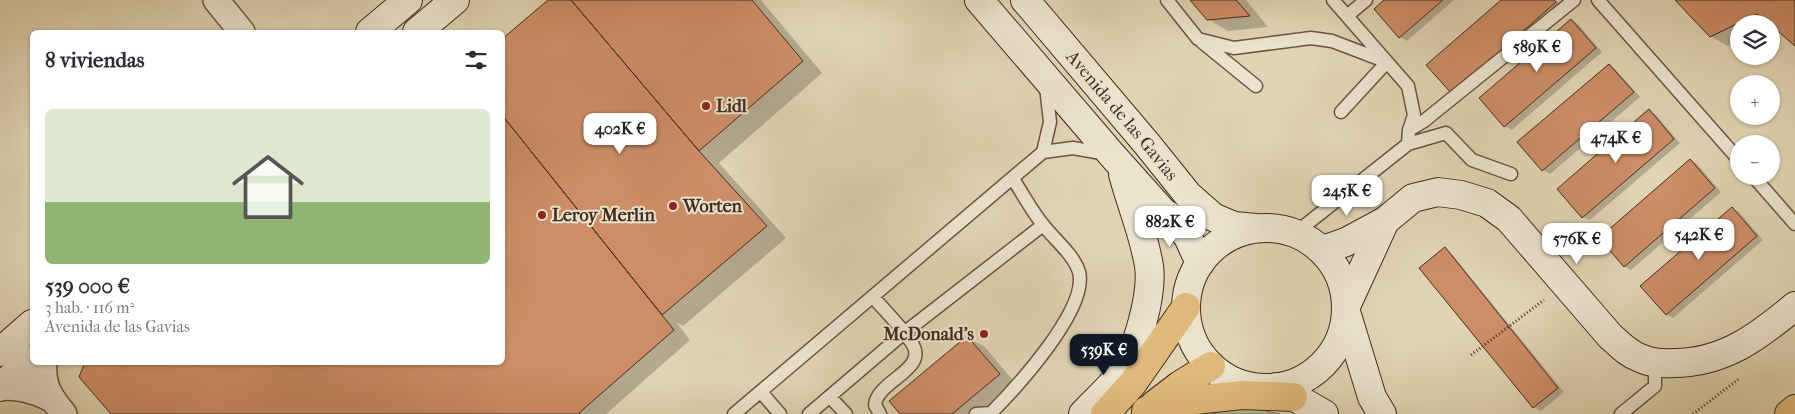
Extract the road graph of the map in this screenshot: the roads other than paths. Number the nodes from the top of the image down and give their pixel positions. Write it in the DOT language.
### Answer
graph roads {
  1 [pos="216,0"];
  2 [pos="408,0"];
  3 [pos="455,0"];
  4 [pos="979,0"];
  5 [pos="1025,0"];
  6 [pos="1167,0"];
  7 [pos="1334,0"];
  8 [pos="1366,0"];
  9 [pos="1574,0"];
  10 [pos="1598,0"];
  11 [pos="1347,16"];
  12 [pos="240,30"];
  13 [pos="372,30"];
  14 [pos="419,30"];
  15 [pos="1198,39"];
  16 [pos="1387,62"];
  17 [pos="1041,73"];
  18 [pos="1256,86"];
  19 [pos="1341,112"];
  20 [pos="1409,130"];
  21 [pos="1408,144"];
  22 [pos="1730,150"];
  23 [pos="1044,152"];
  24 [pos="1116,160"];
  25 [pos="1511,174"];
  26 [pos="1012,179"];
  27 [pos="1761,185"];
  28 [pos="1163,212"];
  29 [pos="1385,221"];
  30 [pos="1795,224"];
  31 [pos="1043,225"];
  32 [pos="1256,228"];
  33 [pos="1292,232"];
  34 [pos="1322,250"];
  35 [pos="1200,263"];
  36 [pos="873,297"];
  37 [pos="1187,301"];
  38 [pos="1795,306"];
  39 [pos="1347,310"];
  40 [pos="30,326"];
  41 [pos="904,333"];
  42 [pos="0,352"];
  43 [pos="30,361"];
  44 [pos="1128,361"];
  45 [pos="1656,362"];
  46 [pos="44,365"];
  47 [pos="1210,366"];
  48 [pos="0,387"];
  49 [pos="761,392"];
  50 [pos="1285,392"];
  51 [pos="830,397"];
  52 [pos="58,406"];
  53 [pos="1795,409"];
  54 [pos="1108,410"];
  55 [pos="1144,412"];
  56 [pos="990,413"];
  57 [pos="734,414"];
  58 [pos="780,414"];
  59 [pos="809,414"];
  60 [pos="846,414"];
  61 [pos="880,414"];
  62 [pos="976,414"];
  63 [pos="1083,414"];
  64 [pos="1324,414"];
  65 [pos="1382,414"];
  66 [pos="1621,414"];
  67 [pos="1789,414"];
  1 -- 12 [label="street"];
  2 -- 13 [label="street"];
  3 -- 14 [label="street"];
  4 -- 17 [label="street, Avenida de las Gavias"];
  5 -- 32 [label="street, Avenida de las Gavias"];
  6 -- 15 [label="lane"];
  7 -- 11 [label="lane"];
  8 -- 11 [label="lane"];
  9 -- 20 [label="lane"];
  10 -- 22 [label="lane"];
  11 -- 16 [label="lane"];
  15 -- 16 [label="lane"];
  15 -- 18 [label="lane"];
  16 -- 19 [label="lane"];
  16 -- 20 [label="lane"];
  17 -- 23 [label="lane"];
  17 -- 24 [label="street, Avenida de las Gavias"];
  20 -- 21 [label="lane"];
  21 -- 25 [label="lane"];
  21 -- 33 [label="lane"];
  23 -- 24 [label="lane"];
  23 -- 26 [label="lane"];
  24 -- 28 [label="street, Avenida de las Gavias"];
  24 -- 44 [label="street"];
  26 -- 31 [label="lane"];
  26 -- 36 [label="lane"];
  27 -- 30 [label="lane"];
  28 -- 35 [label="street, Avenida de las Gavias"];
  28 -- 37 [label="street, Avenida de las Gavias"];
  29 -- 34 [label="street"];
  29 -- 39 [label="street"];
  29 -- 45 [label="street"];
  31 -- 41 [label="lane"];
  31 -- 56 [label="lane"];
  32 -- 33 [label="street"];
  32 -- 35 [label="street"];
  33 -- 34 [label="street"];
  34 -- 39 [label="street"];
  35 -- 37 [label="street"];
  36 -- 41 [label="lane"];
  36 -- 49 [label="lane"];
  37 -- 47 [label="street"];
  37 -- 54 [label="highway"];
  38 -- 45 [label="street"];
  39 -- 50 [label="street"];
  39 -- 65 [label="street"];
  40 -- 42 [label="street"];
  41 -- 51 [label="lane"];
  41 -- 61 [label="lane"];
  43 -- 48 [label="street"];
  44 -- 54 [label="street"];
  44 -- 63 [label="street"];
  45 -- 66 [label="lane"];
  46 -- 52 [label="street"];
  47 -- 50 [label="street"];
  47 -- 55 [label="highway"];
  48 -- 52 [label="street"];
  49 -- 57 [label="lane"];
  49 -- 58 [label="lane"];
  50 -- 55 [label="highway"];
  50 -- 64 [label="street"];
  51 -- 59 [label="lane"];
  51 -- 60 [label="lane"];
  53 -- 67 [label="highway"];
  56 -- 62 [label="lane"];
}
